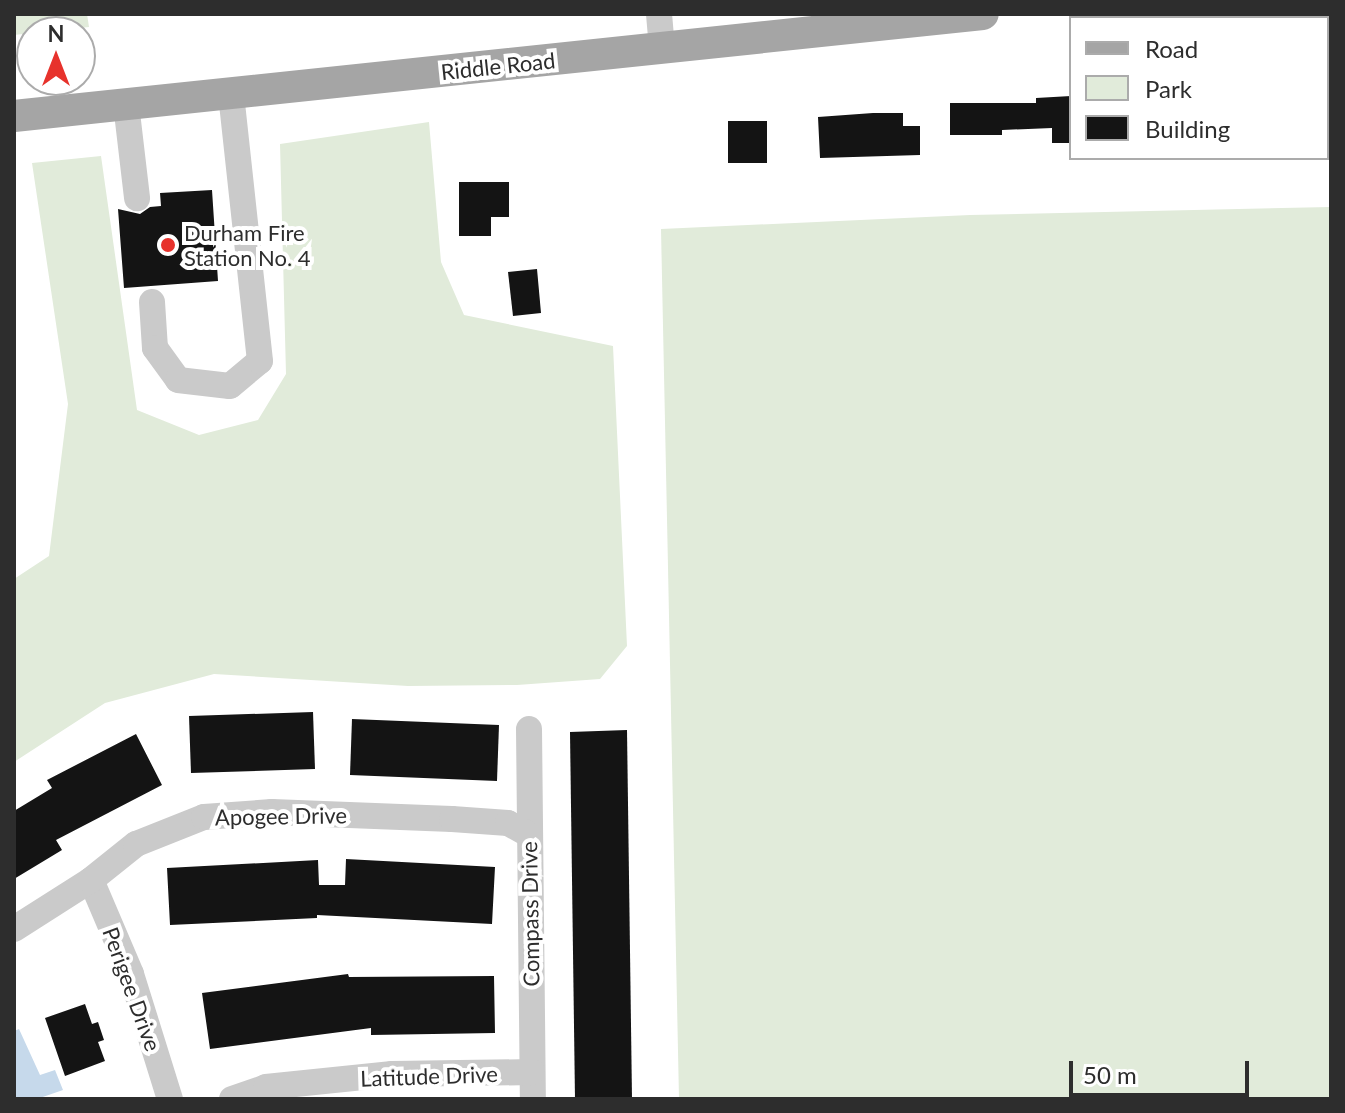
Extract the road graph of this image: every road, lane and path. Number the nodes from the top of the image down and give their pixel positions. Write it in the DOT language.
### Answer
graph roads {
  1 [pos="659,14"];
  2 [pos="983,14"];
  3 [pos="662,48"];
  4 [pos="231,94"];
  5 [pos="126,104"];
  6 [pos="14,116"];
  7 [pos="137,198"];
  8 [pos="152,302"];
  9 [pos="529,729"];
  10 [pos="528,834"];
  11 [pos="91,880"];
  12 [pos="14,929"];
  13 [pos="532,1072"];
  14 [pos="170,1099"];
  15 [pos="232,1099"];
  16 [pos="533,1099"];
  1 -- 3 [label="street"];
  2 -- 3 [label="main road, Riddle Road"];
  3 -- 4 [label="main road, Riddle Road"];
  4 -- 5 [label="main road, Riddle Road"];
  4 -- 8 [label="street"];
  5 -- 6 [label="main road, Riddle Road"];
  5 -- 7 [label="street"];
  9 -- 10 [label="street, Compass Drive"];
  10 -- 11 [label="street, Apogee Drive"];
  10 -- 13 [label="street, Compass Drive"];
  11 -- 12 [label="street, Apogee Drive"];
  11 -- 14 [label="street, Perigee Drive"];
  13 -- 15 [label="street, Latitude Drive"];
  13 -- 16 [label="street, Compass Drive"];
}
